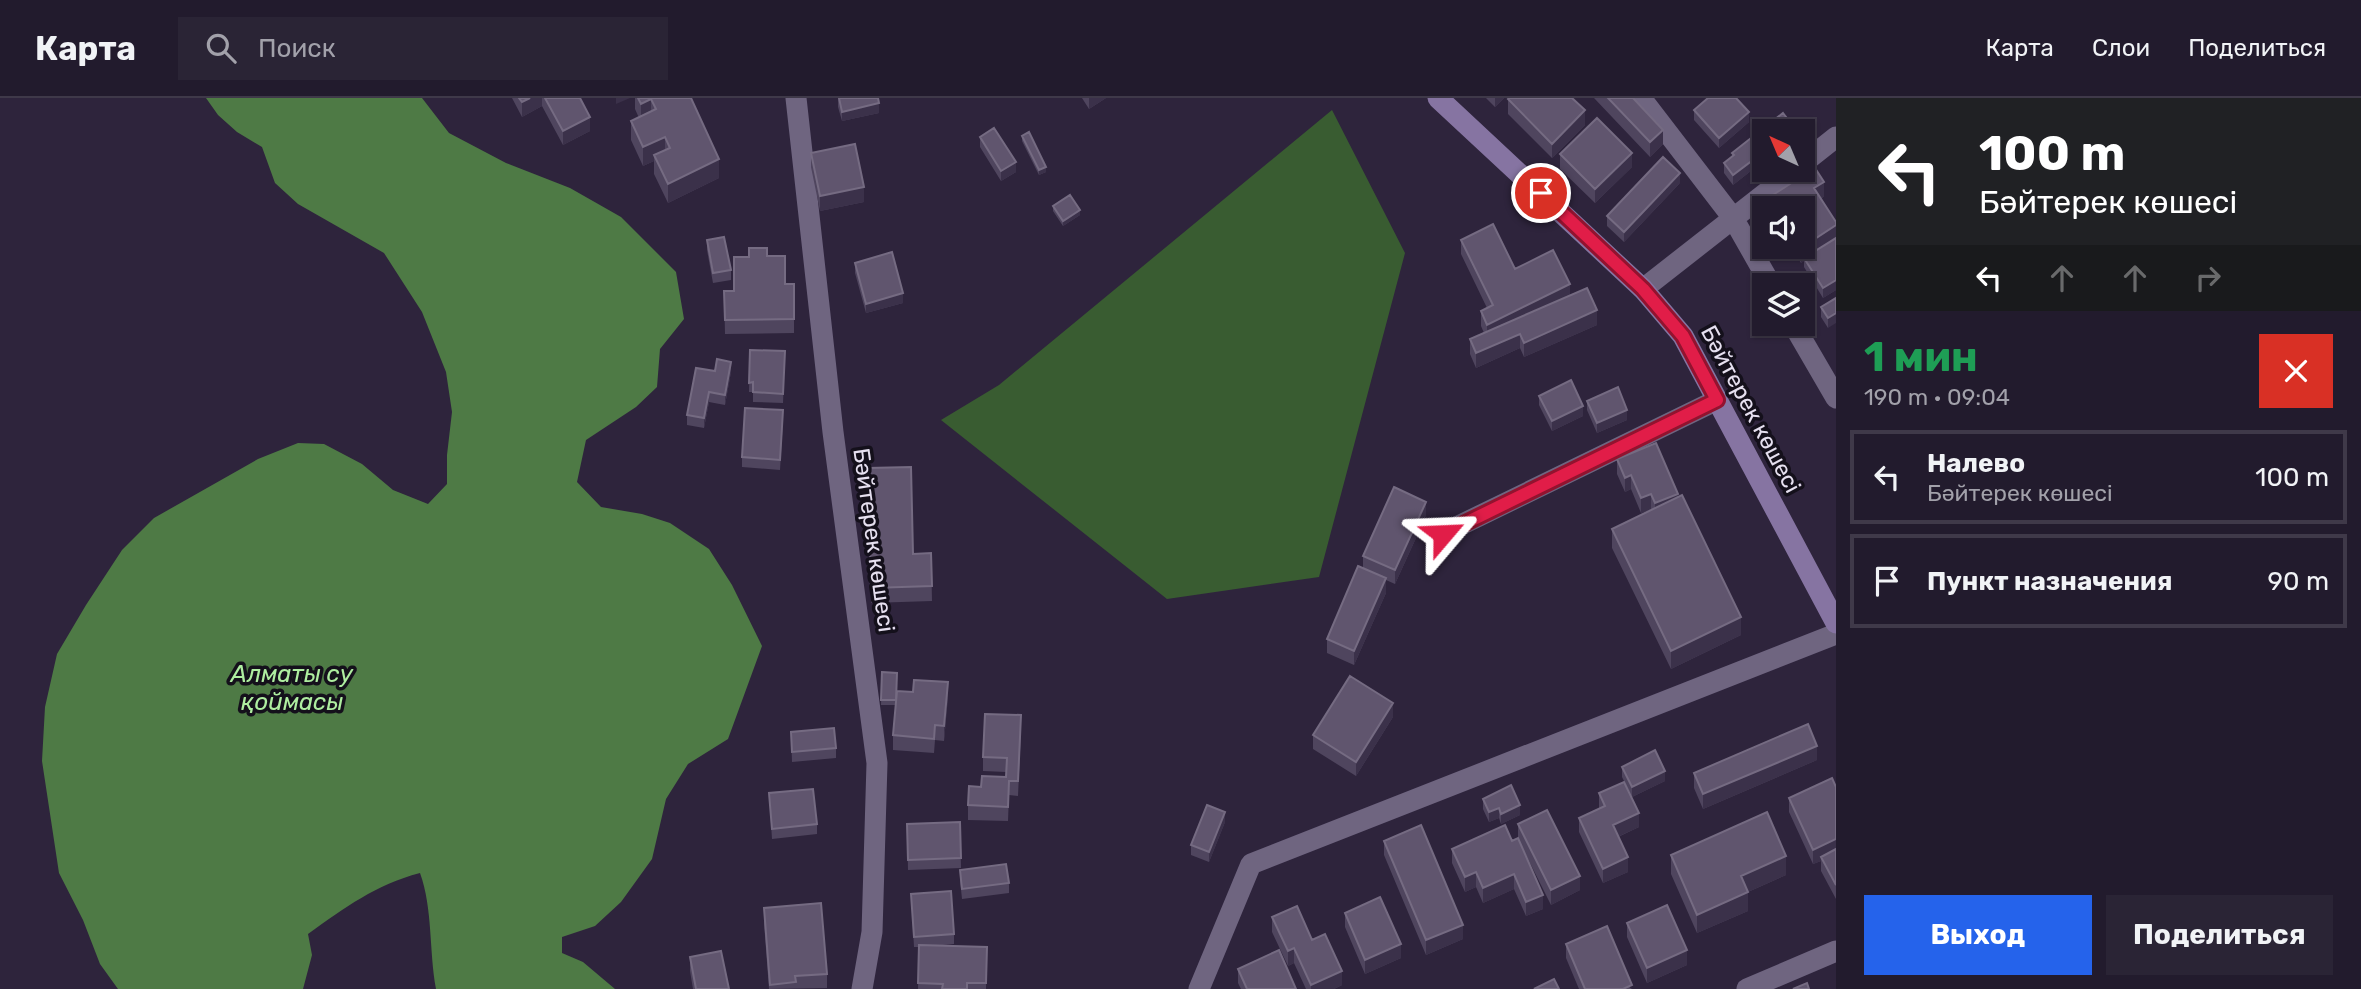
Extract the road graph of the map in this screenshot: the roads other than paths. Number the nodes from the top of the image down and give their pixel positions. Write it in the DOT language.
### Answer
graph roads {
  1 [pos="796,98"];
  2 [pos="1438,98"];
  3 [pos="1641,98"];
  4 [pos="1836,137"];
  5 [pos="1815,153"];
  6 [pos="1779,182"];
  7 [pos="1733,218"];
  8 [pos="1764,273"];
  9 [pos="1643,289"];
  10 [pos="1800,336"];
  11 [pos="1836,398"];
  12 [pos="1717,400"];
  13 [pos="1443,534"];
  14 [pos="1836,623"];
  15 [pos="1836,634"];
  16 [pos="1836,951"];
  17 [pos="862,989"];
  18 [pos="1199,989"];
  19 [pos="1746,989"];
  1 -- 17 [label="street, Бәйтерек көшесі"];
  2 -- 9 [label="street, Бәйтерек көшесі"];
  3 -- 7 [label="street"];
  4 -- 5 [label="street"];
  6 -- 7 [label="street"];
  7 -- 8 [label="street"];
  7 -- 9 [label="street"];
  9 -- 12 [label="street, Бәйтерек көшесі"];
  10 -- 11 [label="street"];
  12 -- 13 [label="street"];
  12 -- 14 [label="street, Бәйтерек көшесі"];
  15 -- 18 [label="street"];
  16 -- 19 [label="street"];
}
